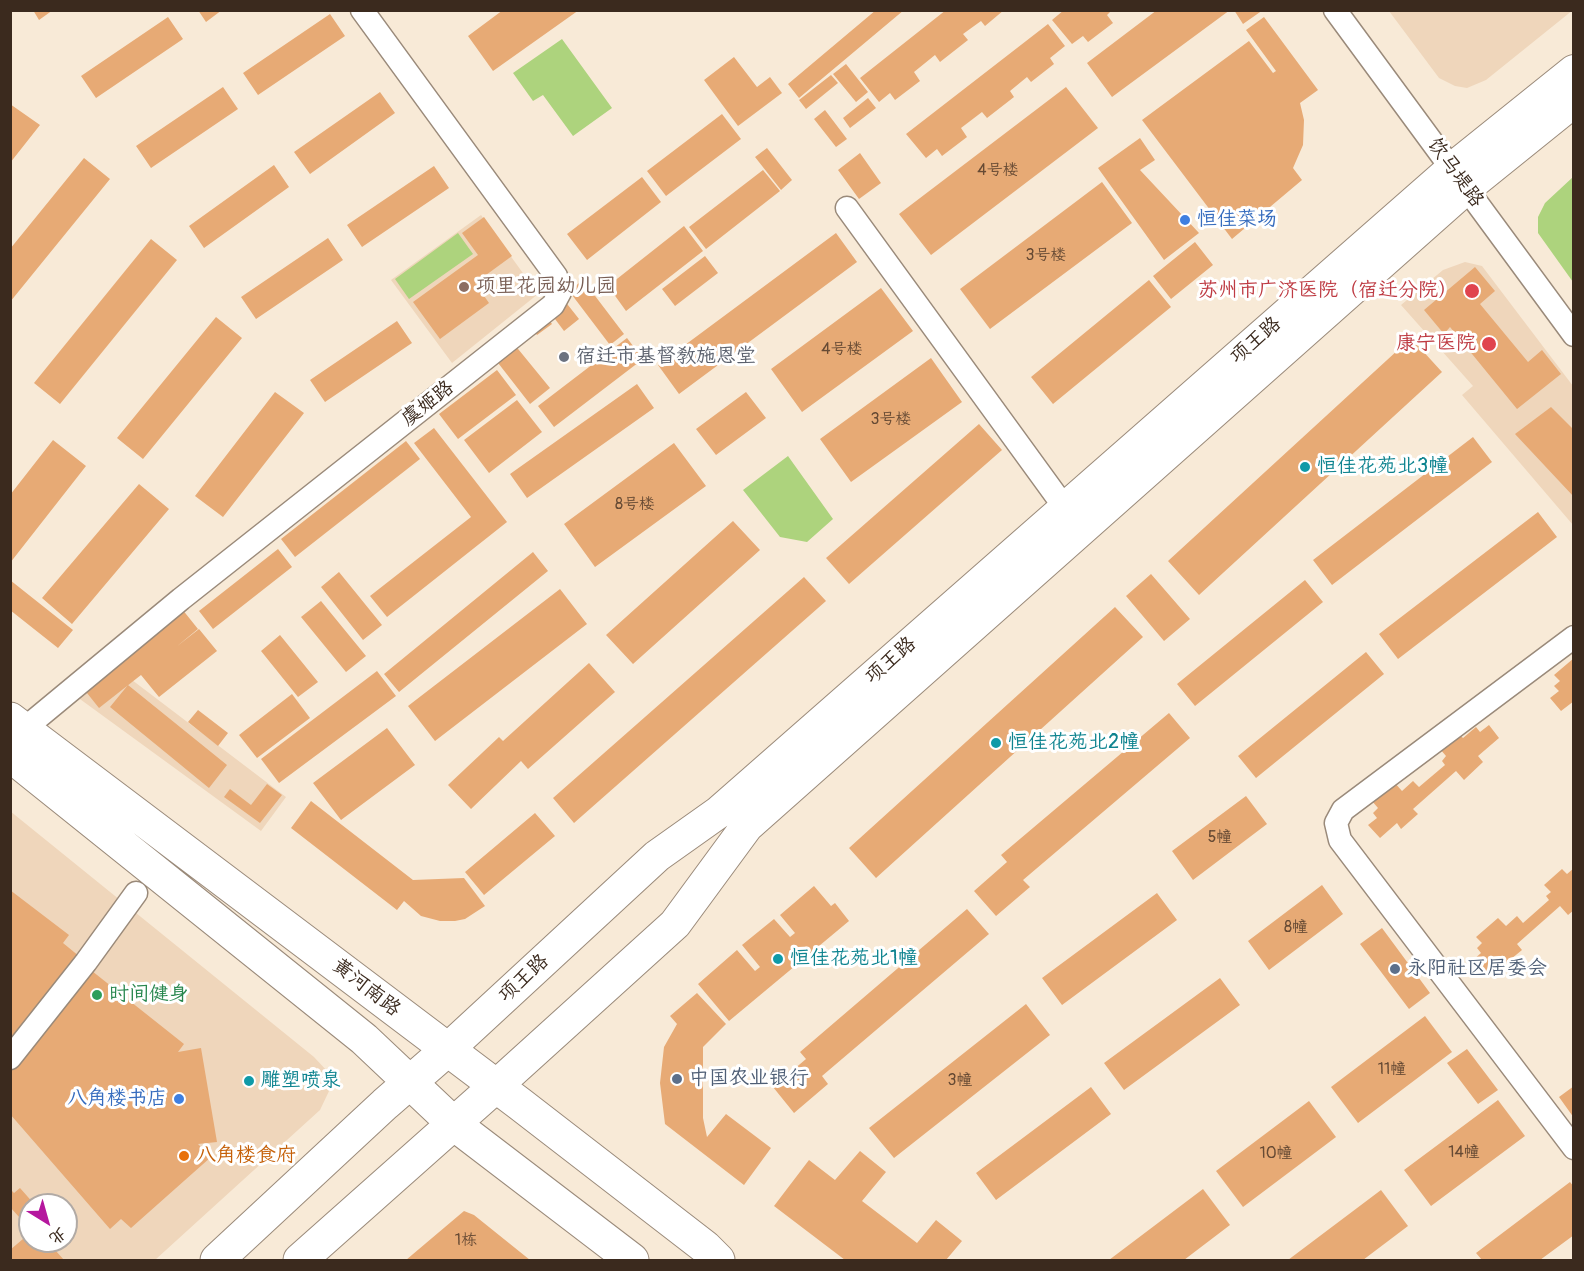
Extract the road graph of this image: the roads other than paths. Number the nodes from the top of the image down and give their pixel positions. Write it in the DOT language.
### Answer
graph roads {
  1 [pos="362,10"];
  2 [pos="1335,10"];
  3 [pos="1574,71"];
  4 [pos="1574,101"];
  5 [pos="1459,179"];
  6 [pos="847,208"];
  7 [pos="1574,335"];
  8 [pos="1065,508"];
  9 [pos="1574,637"];
  10 [pos="15,734"];
  11 [pos="136,893"];
  12 [pos="447,1050"];
  13 [pos="10,1058"];
  14 [pos="410,1081"];
  15 [pos="496,1086"];
  16 [pos="454,1124"];
  17 [pos="1574,1148"];
  18 [pos="217,1260"];
  19 [pos="300,1260"];
  20 [pos="632,1260"];
  21 [pos="718,1260"];
  1 -- 10 [label="street, 虞姬路"];
  2 -- 5 [label="street, 饮马堤路"];
  3 -- 5 [label="main road, 项王路"];
  4 -- 5 [label="main road, 项王路"];
  5 -- 7 [label="street, 饮马堤路"];
  5 -- 8 [label="main road, 项王路"];
  5 -- 15 [label="main road, 项王路"];
  6 -- 8 [label="street"];
  8 -- 12 [label="main road, 项王路"];
  9 -- 17 [label="street"];
  10 -- 12 [label="main road, 黄河南路"];
  10 -- 14 [label="main road, 黄河南路"];
  11 -- 13 [label="street"];
  12 -- 14 [label="main road, 项王路"];
  12 -- 15 [label="main road, 黄河南路"];
  14 -- 16 [label="main road, 黄河南路"];
  14 -- 18 [label="main road, 项王路"];
  15 -- 16 [label="main road, 项王路"];
  15 -- 21 [label="main road, 黄河南路"];
  16 -- 19 [label="main road, 项王路"];
  16 -- 20 [label="main road, 黄河南路"];
}
